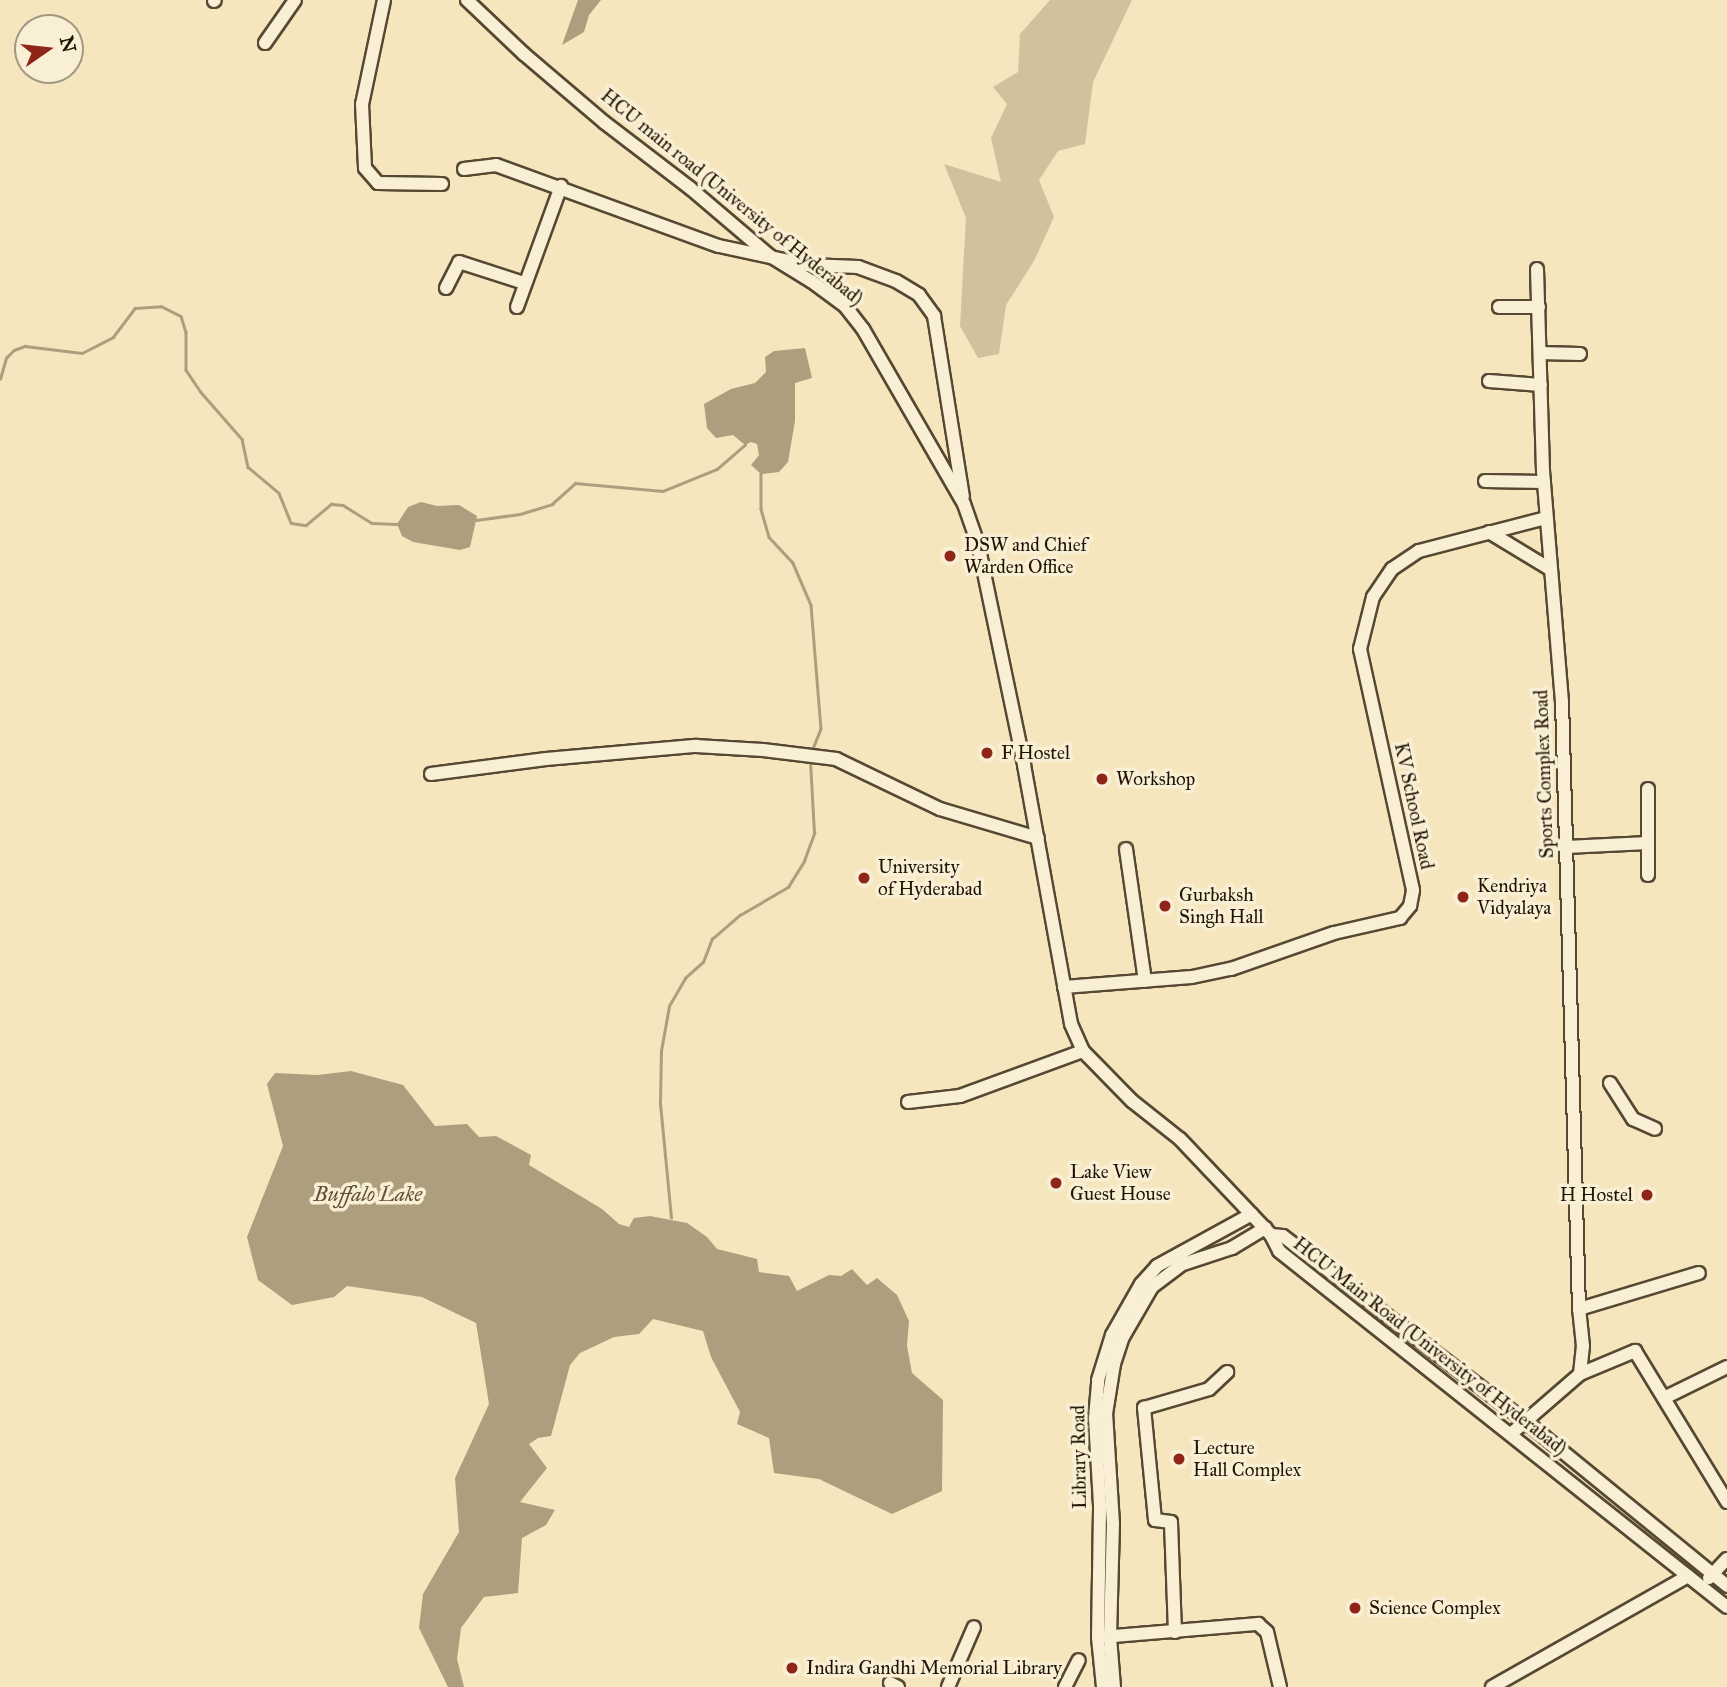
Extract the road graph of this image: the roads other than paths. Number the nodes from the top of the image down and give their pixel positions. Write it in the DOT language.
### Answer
graph roads {
  1 [pos="295,0"];
  2 [pos="384,0"];
  3 [pos="467,0"];
  4 [pos="265,43"];
  5 [pos="464,169"];
  6 [pos="442,184"];
  7 [pos="561,186"];
  8 [pos="770,256"];
  9 [pos="1537,269"];
  10 [pos="524,282"];
  11 [pos="446,288"];
  12 [pos="517,307"];
  13 [pos="1499,307"];
  14 [pos="1539,307"];
  15 [pos="1540,353"];
  16 [pos="1580,354"];
  17 [pos="1489,381"];
  18 [pos="1541,385"];
  19 [pos="1485,481"];
  20 [pos="1544,482"];
  21 [pos="964,505"];
  22 [pos="1546,518"];
  23 [pos="1489,532"];
  24 [pos="1550,569"];
  25 [pos="431,774"];
  26 [pos="1648,789"];
  27 [pos="1038,838"];
  28 [pos="1648,843"];
  29 [pos="1566,847"];
  30 [pos="1126,849"];
  31 [pos="1648,875"];
  32 [pos="1145,981"];
  33 [pos="1064,987"];
  34 [pos="1083,1051"];
  35 [pos="1611,1083"];
  36 [pos="908,1102"];
  37 [pos="1655,1129"];
  38 [pos="1252,1214"];
  39 [pos="1268,1232"];
  40 [pos="1699,1273"];
  41 [pos="1578,1309"];
  42 [pos="1727,1367"];
  43 [pos="1227,1373"];
  44 [pos="1580,1374"];
  45 [pos="1664,1398"];
  46 [pos="1525,1421"];
  47 [pos="1512,1433"];
  48 [pos="1727,1502"];
  49 [pos="1727,1559"];
  50 [pos="1713,1574"];
  51 [pos="1688,1576"];
  52 [pos="1726,1584"];
  53 [pos="1702,1587"];
  54 [pos="1714,1597"];
  55 [pos="1727,1607"];
  56 [pos="974,1627"];
  57 [pos="1175,1632"];
  58 [pos="1104,1637"];
  59 [pos="1079,1660"];
  60 [pos="948,1687"];
  61 [pos="1065,1687"];
  62 [pos="1103,1687"];
  63 [pos="1114,1687"];
  64 [pos="1280,1687"];
  65 [pos="1492,1687"];
  1 -- 4 [label="street"];
  2 -- 6 [label="street"];
  3 -- 8 [label="street, HCU main road (University of Hyderabad)"];
  5 -- 7 [label="street"];
  7 -- 8 [label="street"];
  7 -- 10 [label="street"];
  8 -- 21 [label="street, HCU main road (University of Hyderabad)"];
  8 -- 21 [label="street"];
  9 -- 14 [label="street, Sports Complex Road"];
  10 -- 11 [label="street"];
  10 -- 12 [label="street"];
  13 -- 14 [label="street"];
  14 -- 15 [label="street, Sports Complex Road"];
  15 -- 16 [label="street"];
  15 -- 18 [label="street, Sports Complex Road"];
  17 -- 18 [label="street"];
  18 -- 20 [label="street, Sports Complex Road"];
  19 -- 20 [label="street"];
  20 -- 22 [label="street, Sports Complex Road"];
  21 -- 27 [label="street, HCU main road (University of Hyderabad)"];
  22 -- 23 [label="street, KV School Road"];
  22 -- 24 [label="street, Sports Complex Road"];
  23 -- 24 [label="street"];
  23 -- 32 [label="street, KV School Road"];
  24 -- 29 [label="street, Sports Complex Road"];
  25 -- 27 [label="street"];
  26 -- 28 [label="street"];
  27 -- 33 [label="street, HCU main road (University of Hyderabad)"];
  28 -- 29 [label="street"];
  28 -- 31 [label="street"];
  29 -- 41 [label="street, Sports Complex Road"];
  30 -- 32 [label="street"];
  32 -- 33 [label="street, KV School Road"];
  33 -- 34 [label="street, HCU main road (University of Hyderabad)"];
  34 -- 36 [label="street"];
  34 -- 38 [label="street, HCU main road (University of Hyderabad)"];
  35 -- 37 [label="street"];
  38 -- 39 [label="street, HCU main road (University of Hyderabad)"];
  38 -- 58 [label="street, Library Road"];
  39 -- 46 [label="street, HCU Main Road (University of Hyderabad)"];
  39 -- 47 [label="street, HCU Main Road (University of Hyderabad)"];
  39 -- 58 [label="street"];
  40 -- 41 [label="street"];
  41 -- 44 [label="street, Sports Complex Road"];
  42 -- 45 [label="street"];
  43 -- 57 [label="street"];
  44 -- 45 [label="street"];
  44 -- 46 [label="street"];
  45 -- 48 [label="street"];
  46 -- 47 [label="street"];
  46 -- 50 [label="street, HCU Main Road (University of Hyderabad)"];
  47 -- 51 [label="street, HCU Main Road (University of Hyderabad)"];
  49 -- 50 [label="street"];
  50 -- 52 [label="street, HCU Main Road (University of Hyderabad)"];
  50 -- 53 [label="street"];
  51 -- 53 [label="street, HCU Main Road (University of Hyderabad)"];
  51 -- 65 [label="street"];
  52 -- 54 [label="street"];
  53 -- 54 [label="street, HCU Main Road (University of Hyderabad)"];
  54 -- 55 [label="street, HCU Main Road (University of Hyderabad)"];
  56 -- 60 [label="street"];
  57 -- 58 [label="street"];
  57 -- 64 [label="street"];
  58 -- 62 [label="street, Library Road"];
  58 -- 63 [label="street"];
  59 -- 61 [label="street"];
}
